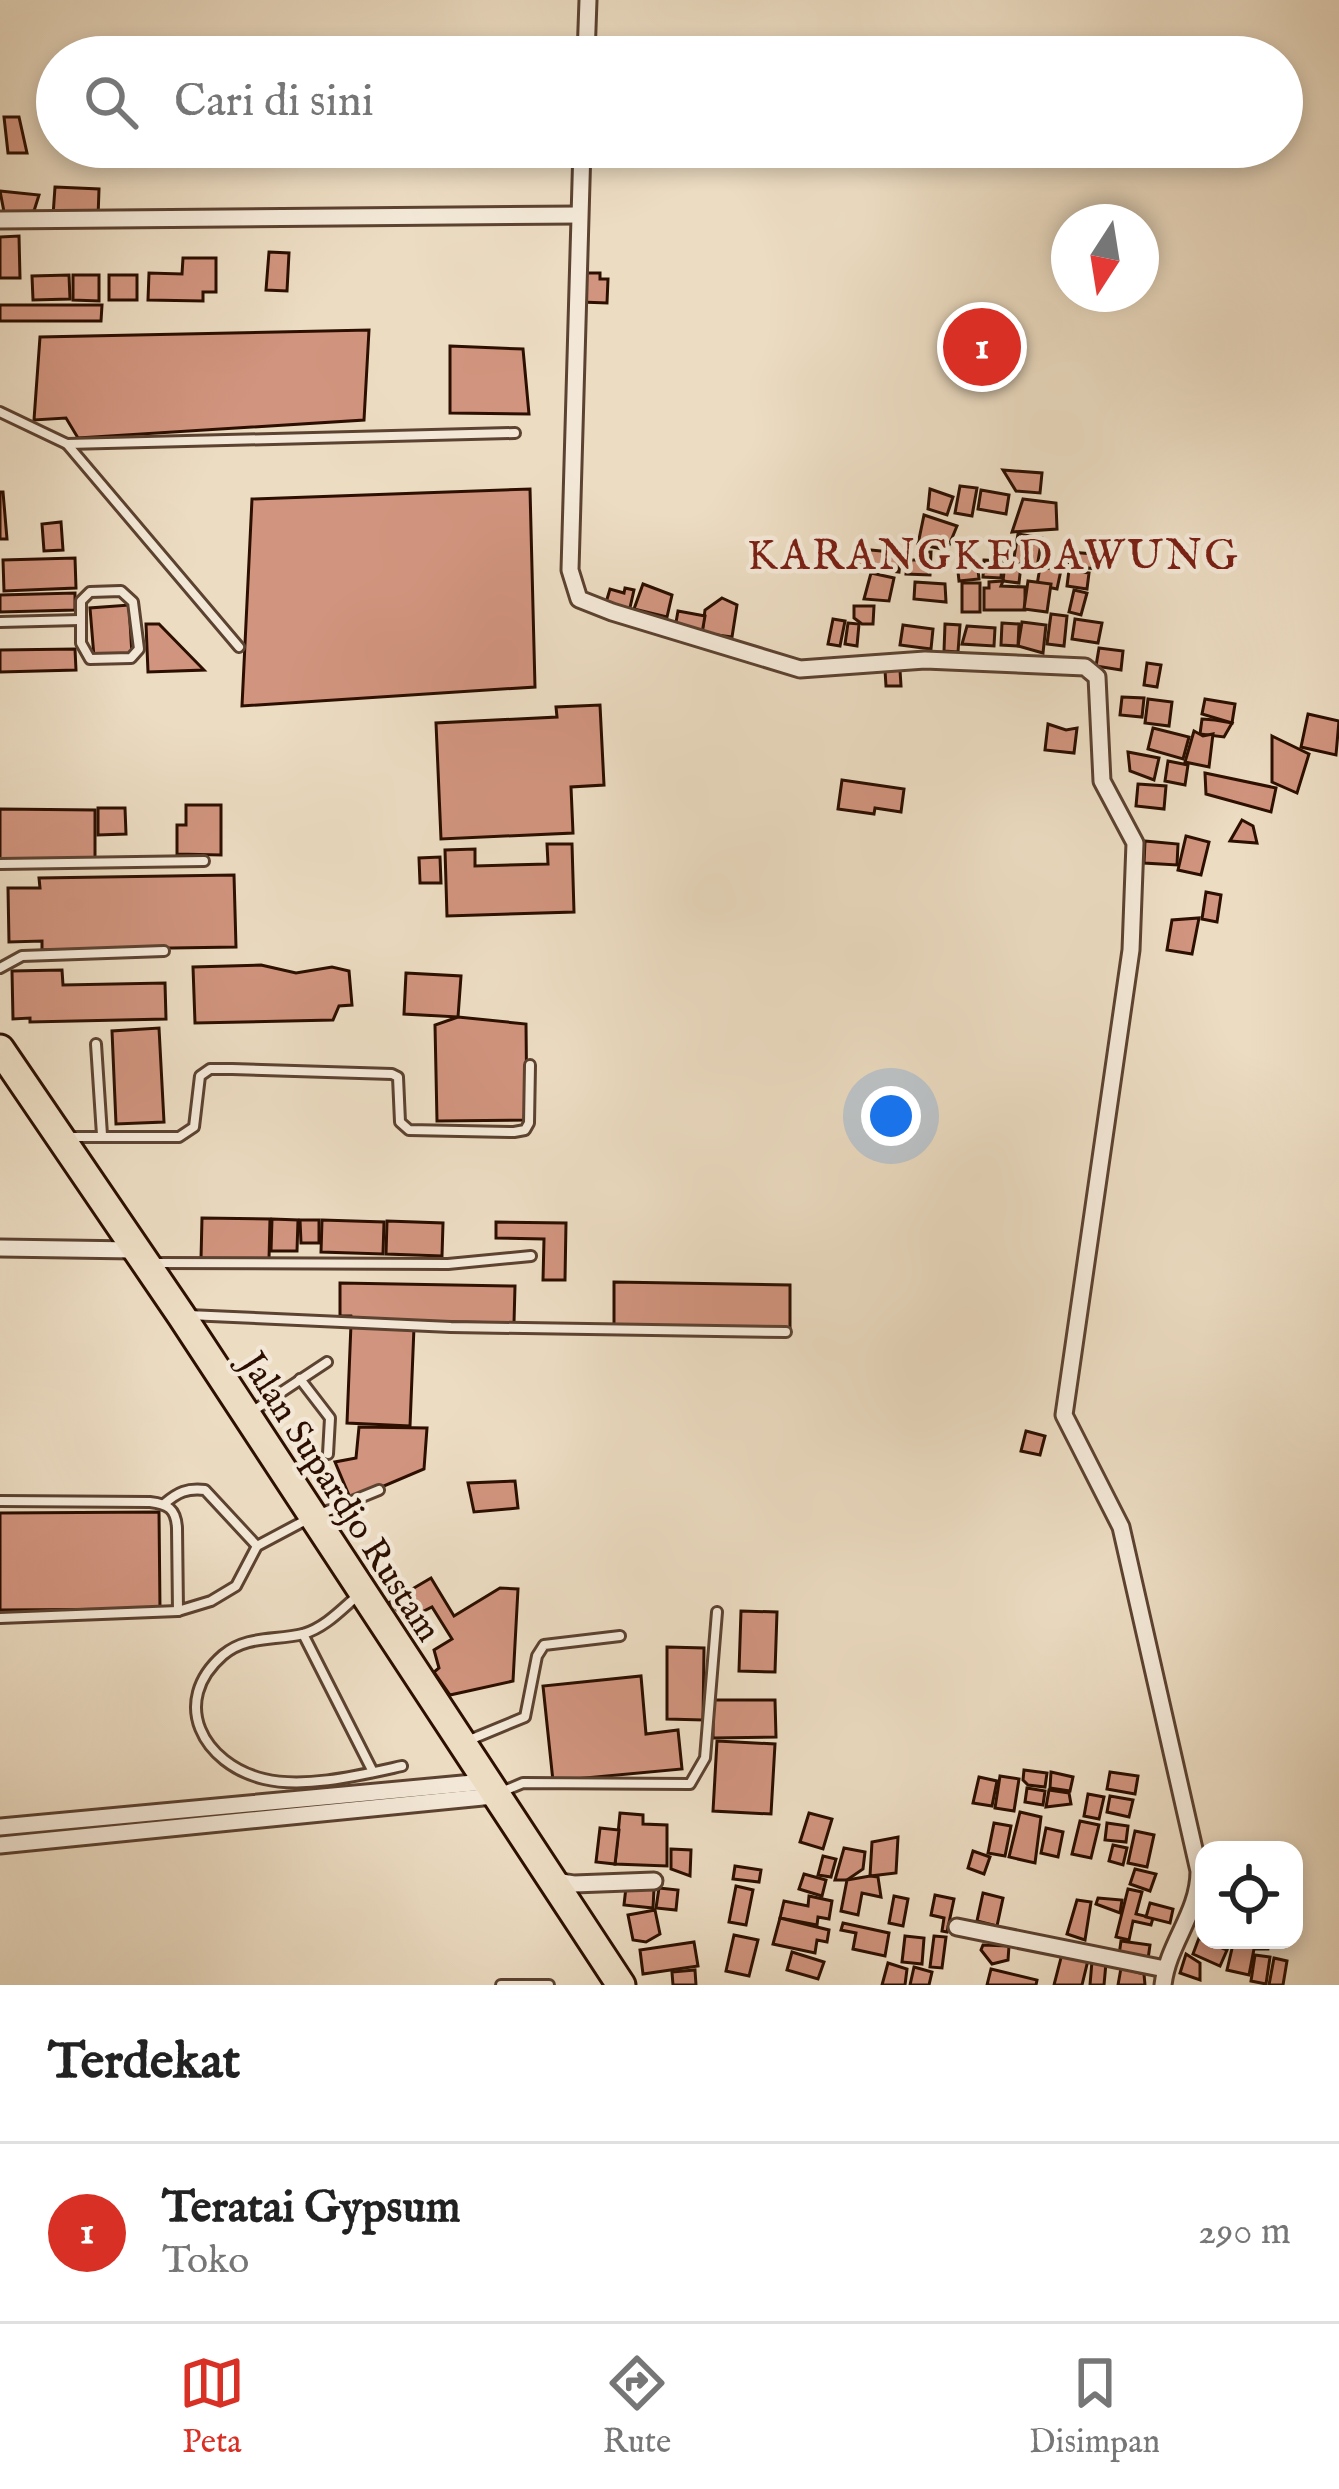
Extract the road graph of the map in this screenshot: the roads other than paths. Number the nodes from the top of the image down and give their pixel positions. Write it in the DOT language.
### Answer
graph roads {
  1 [pos="588,0"];
  2 [pos="587,36"];
  3 [pos="581,168"];
  4 [pos="579,215"];
  5 [pos="0,220"];
  6 [pos="0,412"];
  7 [pos="514,433"];
  8 [pos="67,444"];
  9 [pos="80,620"];
  10 [pos="0,622"];
  11 [pos="238,647"];
  12 [pos="204,861"];
  13 [pos="0,864"];
  14 [pos="164,951"];
  15 [pos="0,968"];
  16 [pos="96,1043"];
  17 [pos="530,1065"];
  18 [pos="5,1066"];
  19 [pos="102,1135"];
  20 [pos="59,1138"];
  21 [pos="0,1248"];
  22 [pos="138,1256"];
  23 [pos="531,1256"];
  24 [pos="181,1315"];
  25 [pos="786,1332"];
  26 [pos="327,1362"];
  27 [pos="300,1379"];
  28 [pos="247,1416"];
  29 [pos="328,1454"];
  30 [pos="380,1490"];
  31 [pos="0,1501"];
  32 [pos="164,1504"];
  33 [pos="314,1518"];
  34 [pos="257,1546"];
  35 [pos="362,1592"];
  36 [pos="178,1611"];
  37 [pos="717,1612"];
  38 [pos="0,1618"];
  39 [pos="303,1634"];
  40 [pos="620,1636"];
  41 [pos="460,1744"];
  42 [pos="402,1766"];
  43 [pos="373,1772"];
  44 [pos="488,1789"];
  45 [pos="0,1827"];
  46 [pos="0,1845"];
  47 [pos="550,1880"];
  48 [pos="654,1881"];
  49 [pos="957,1927"];
  50 [pos="1164,1977"];
  51 [pos="501,1985"];
  52 [pos="548,1985"];
  53 [pos="620,1985"];
  1 -- 2 [label="street"];
  3 -- 4 [label="street"];
  4 -- 5 [label="street"];
  4 -- 50 [label="street"];
  6 -- 8 [label="lane"];
  7 -- 8 [label="lane"];
  8 -- 11 [label="lane"];
  9 -- 9 [label="lane"];
  9 -- 10 [label="lane"];
  12 -- 13 [label="lane"];
  14 -- 15 [label="lane"];
  16 -- 19 [label="lane"];
  17 -- 19 [label="lane"];
  18 -- 20 [label="highway, Jalan Supardjo Rustam"];
  19 -- 20 [label="lane"];
  20 -- 22 [label="highway, Jalan Supardjo Rustam"];
  21 -- 22 [label="street"];
  22 -- 23 [label="lane"];
  22 -- 24 [label="highway, Jalan Supardjo Rustam"];
  24 -- 25 [label="lane"];
  24 -- 28 [label="highway, Jalan Supardjo Rustam"];
  26 -- 27 [label="lane"];
  27 -- 28 [label="lane"];
  27 -- 29 [label="lane"];
  28 -- 33 [label="highway, Jalan Supardjo Rustam"];
  30 -- 33 [label="lane"];
  31 -- 32 [label="lane"];
  32 -- 34 [label="lane"];
  32 -- 36 [label="lane"];
  33 -- 34 [label="lane"];
  33 -- 35 [label="highway, Jalan Supardjo Rustam"];
  34 -- 36 [label="lane"];
  35 -- 39 [label="lane"];
  35 -- 41 [label="highway, Jalan Supardjo Rustam"];
  36 -- 38 [label="lane"];
  37 -- 44 [label="lane"];
  39 -- 43 [label="lane"];
  39 -- 43 [label="lane"];
  40 -- 41 [label="lane"];
  41 -- 44 [label="highway, Jalan Supardjo Rustam"];
  42 -- 43 [label="lane"];
  44 -- 45 [label="street"];
  44 -- 46 [label="street"];
  44 -- 47 [label="highway, Jalan Supardjo Rustam"];
  47 -- 48 [label="street"];
  47 -- 53 [label="highway, Jalan Supardjo Rustam"];
  49 -- 50 [label="street"];
  51 -- 52 [label="lane"];
}
